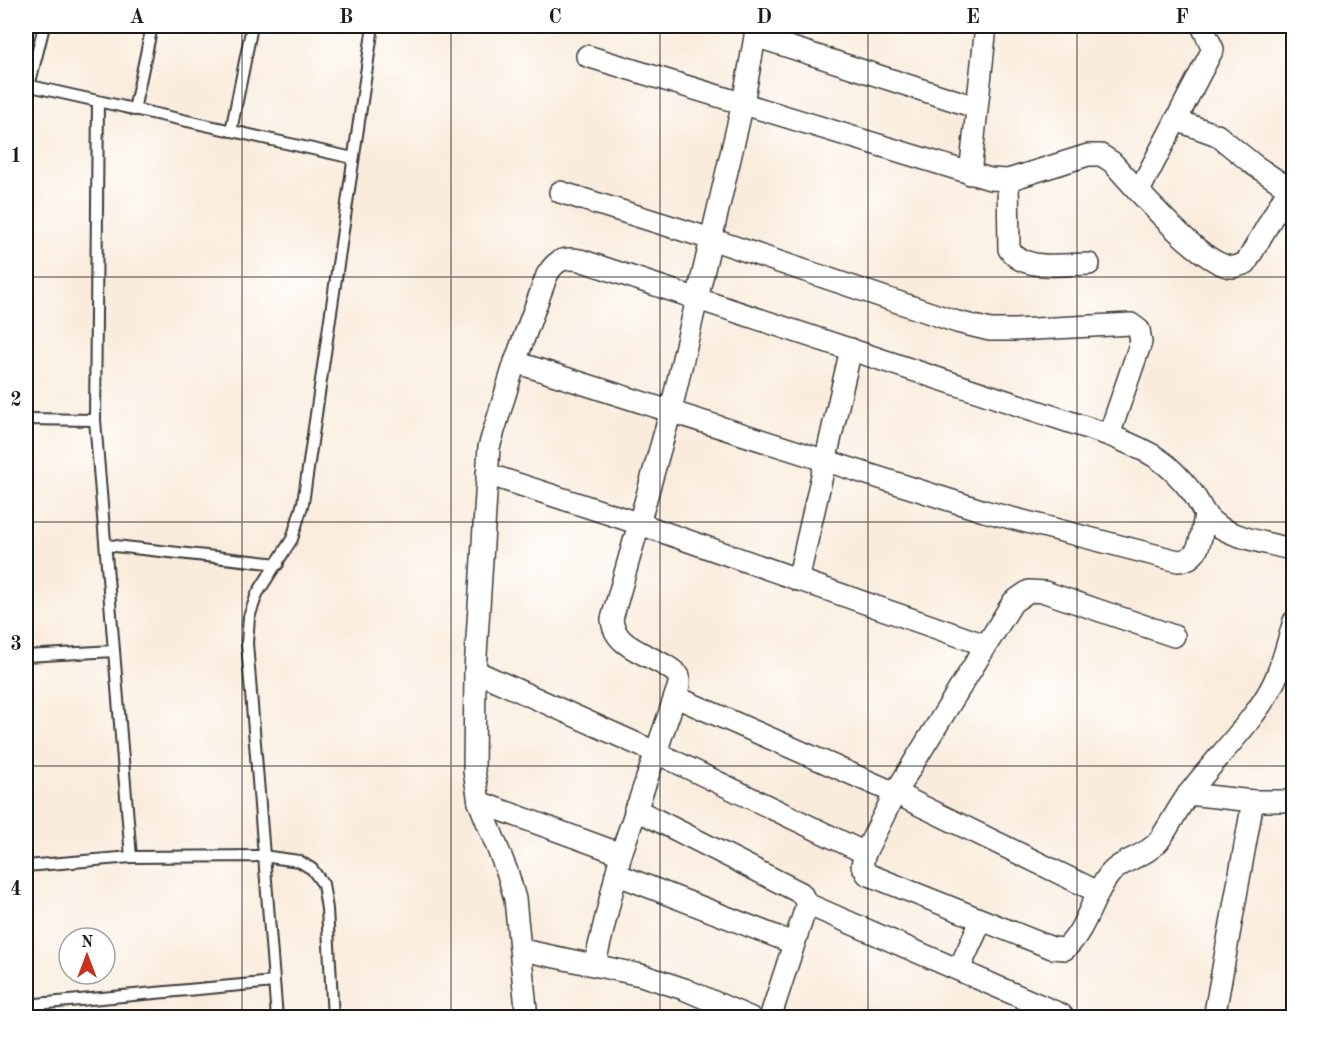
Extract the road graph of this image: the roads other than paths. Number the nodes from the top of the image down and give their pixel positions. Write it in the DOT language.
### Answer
graph roads {
  1 [pos="44,26"];
  2 [pos="152,26"];
  3 [pos="252,26"];
  4 [pos="373,26"];
  5 [pos="986,26"];
  6 [pos="1202,26"];
  7 [pos="756,31"];
  8 [pos="587,56"];
  9 [pos="27,86"];
  10 [pos="98,102"];
  11 [pos="743,103"];
  12 [pos="975,107"];
  13 [pos="134,110"];
  14 [pos="1176,120"];
  15 [pos="231,131"];
  16 [pos="353,158"];
  17 [pos="970,174"];
  18 [pos="1008,180"];
  19 [pos="1139,191"];
  20 [pos="1291,191"];
  21 [pos="560,192"];
  22 [pos="711,239"];
  23 [pos="1089,264"];
  24 [pos="698,297"];
  25 [pos="851,349"];
  26 [pos="515,362"];
  27 [pos="670,414"];
  28 [pos="26,419"];
  29 [pos="95,420"];
  30 [pos="1109,435"];
  31 [pos="826,462"];
  32 [pos="487,474"];
  33 [pos="1204,515"];
  34 [pos="640,524"];
  35 [pos="106,545"];
  36 [pos="1293,550"];
  37 [pos="278,564"];
  38 [pos="798,580"];
  39 [pos="1293,621"];
  40 [pos="1174,636"];
  41 [pos="985,645"];
  42 [pos="114,651"];
  43 [pos="26,656"];
  44 [pos="475,671"];
  45 [pos="676,697"];
  46 [pos="655,752"];
  47 [pos="895,793"];
  48 [pos="1188,794"];
  49 [pos="1252,801"];
  50 [pos="1293,801"];
  51 [pos="479,802"];
  52 [pos="635,809"];
  53 [pos="865,853"];
  54 [pos="131,856"];
  55 [pos="262,856"];
  56 [pos="618,864"];
  57 [pos="26,866"];
  58 [pos="1098,892"];
  59 [pos="807,904"];
  60 [pos="981,921"];
  61 [pos="793,943"];
  62 [pos="522,950"];
  63 [pos="595,963"];
  64 [pos="959,969"];
  65 [pos="274,981"];
  66 [pos="26,1005"];
  67 [pos="277,1017"];
  68 [pos="333,1017"];
  69 [pos="526,1017"];
  70 [pos="751,1017"];
  71 [pos="770,1017"];
  72 [pos="1061,1017"];
  73 [pos="1214,1017"];
  1 -- 9 [label="lane"];
  2 -- 13 [label="lane"];
  3 -- 15 [label="lane"];
  4 -- 16 [label="lane"];
  5 -- 12 [label="street"];
  6 -- 14 [label="street"];
  7 -- 11 [label="street"];
  7 -- 12 [label="street"];
  8 -- 11 [label="street"];
  9 -- 10 [label="lane"];
  10 -- 13 [label="lane"];
  10 -- 29 [label="lane"];
  11 -- 17 [label="street"];
  11 -- 22 [label="street"];
  12 -- 17 [label="street"];
  13 -- 15 [label="lane"];
  14 -- 19 [label="street"];
  14 -- 20 [label="street"];
  15 -- 16 [label="lane"];
  16 -- 37 [label="lane"];
  17 -- 18 [label="street"];
  18 -- 19 [label="street"];
  18 -- 23 [label="street"];
  19 -- 20 [label="street"];
  21 -- 22 [label="street"];
  22 -- 24 [label="street"];
  22 -- 30 [label="street"];
  24 -- 25 [label="street"];
  24 -- 26 [label="street"];
  24 -- 27 [label="street"];
  25 -- 30 [label="street"];
  25 -- 31 [label="street"];
  26 -- 27 [label="street"];
  26 -- 32 [label="street"];
  27 -- 31 [label="street"];
  27 -- 34 [label="street"];
  28 -- 29 [label="lane"];
  29 -- 35 [label="lane"];
  30 -- 33 [label="street"];
  31 -- 33 [label="street"];
  31 -- 38 [label="street"];
  32 -- 34 [label="street"];
  32 -- 44 [label="street"];
  33 -- 36 [label="street"];
  34 -- 38 [label="street"];
  34 -- 45 [label="street"];
  35 -- 37 [label="lane"];
  35 -- 42 [label="lane"];
  37 -- 55 [label="lane"];
  38 -- 41 [label="street"];
  39 -- 48 [label="street"];
  40 -- 41 [label="street"];
  41 -- 47 [label="street"];
  42 -- 43 [label="lane"];
  42 -- 54 [label="lane"];
  44 -- 46 [label="street"];
  44 -- 51 [label="street"];
  45 -- 46 [label="street"];
  45 -- 47 [label="street"];
  46 -- 52 [label="street"];
  46 -- 53 [label="street"];
  47 -- 53 [label="street"];
  47 -- 58 [label="street"];
  48 -- 49 [label="street"];
  48 -- 58 [label="street"];
  49 -- 50 [label="street"];
  49 -- 73 [label="street"];
  51 -- 56 [label="street"];
  51 -- 62 [label="street"];
  52 -- 56 [label="street"];
  52 -- 59 [label="street"];
  53 -- 60 [label="street"];
  54 -- 55 [label="lane"];
  54 -- 57 [label="lane"];
  55 -- 65 [label="lane"];
  55 -- 68 [label="lane"];
  56 -- 61 [label="street"];
  56 -- 63 [label="street"];
  58 -- 60 [label="street"];
  59 -- 61 [label="street"];
  59 -- 64 [label="street"];
  60 -- 64 [label="street"];
  61 -- 71 [label="street"];
  62 -- 63 [label="street"];
  62 -- 69 [label="street"];
  63 -- 70 [label="street"];
  64 -- 72 [label="street"];
  65 -- 66 [label="lane"];
  65 -- 67 [label="lane"];
}
